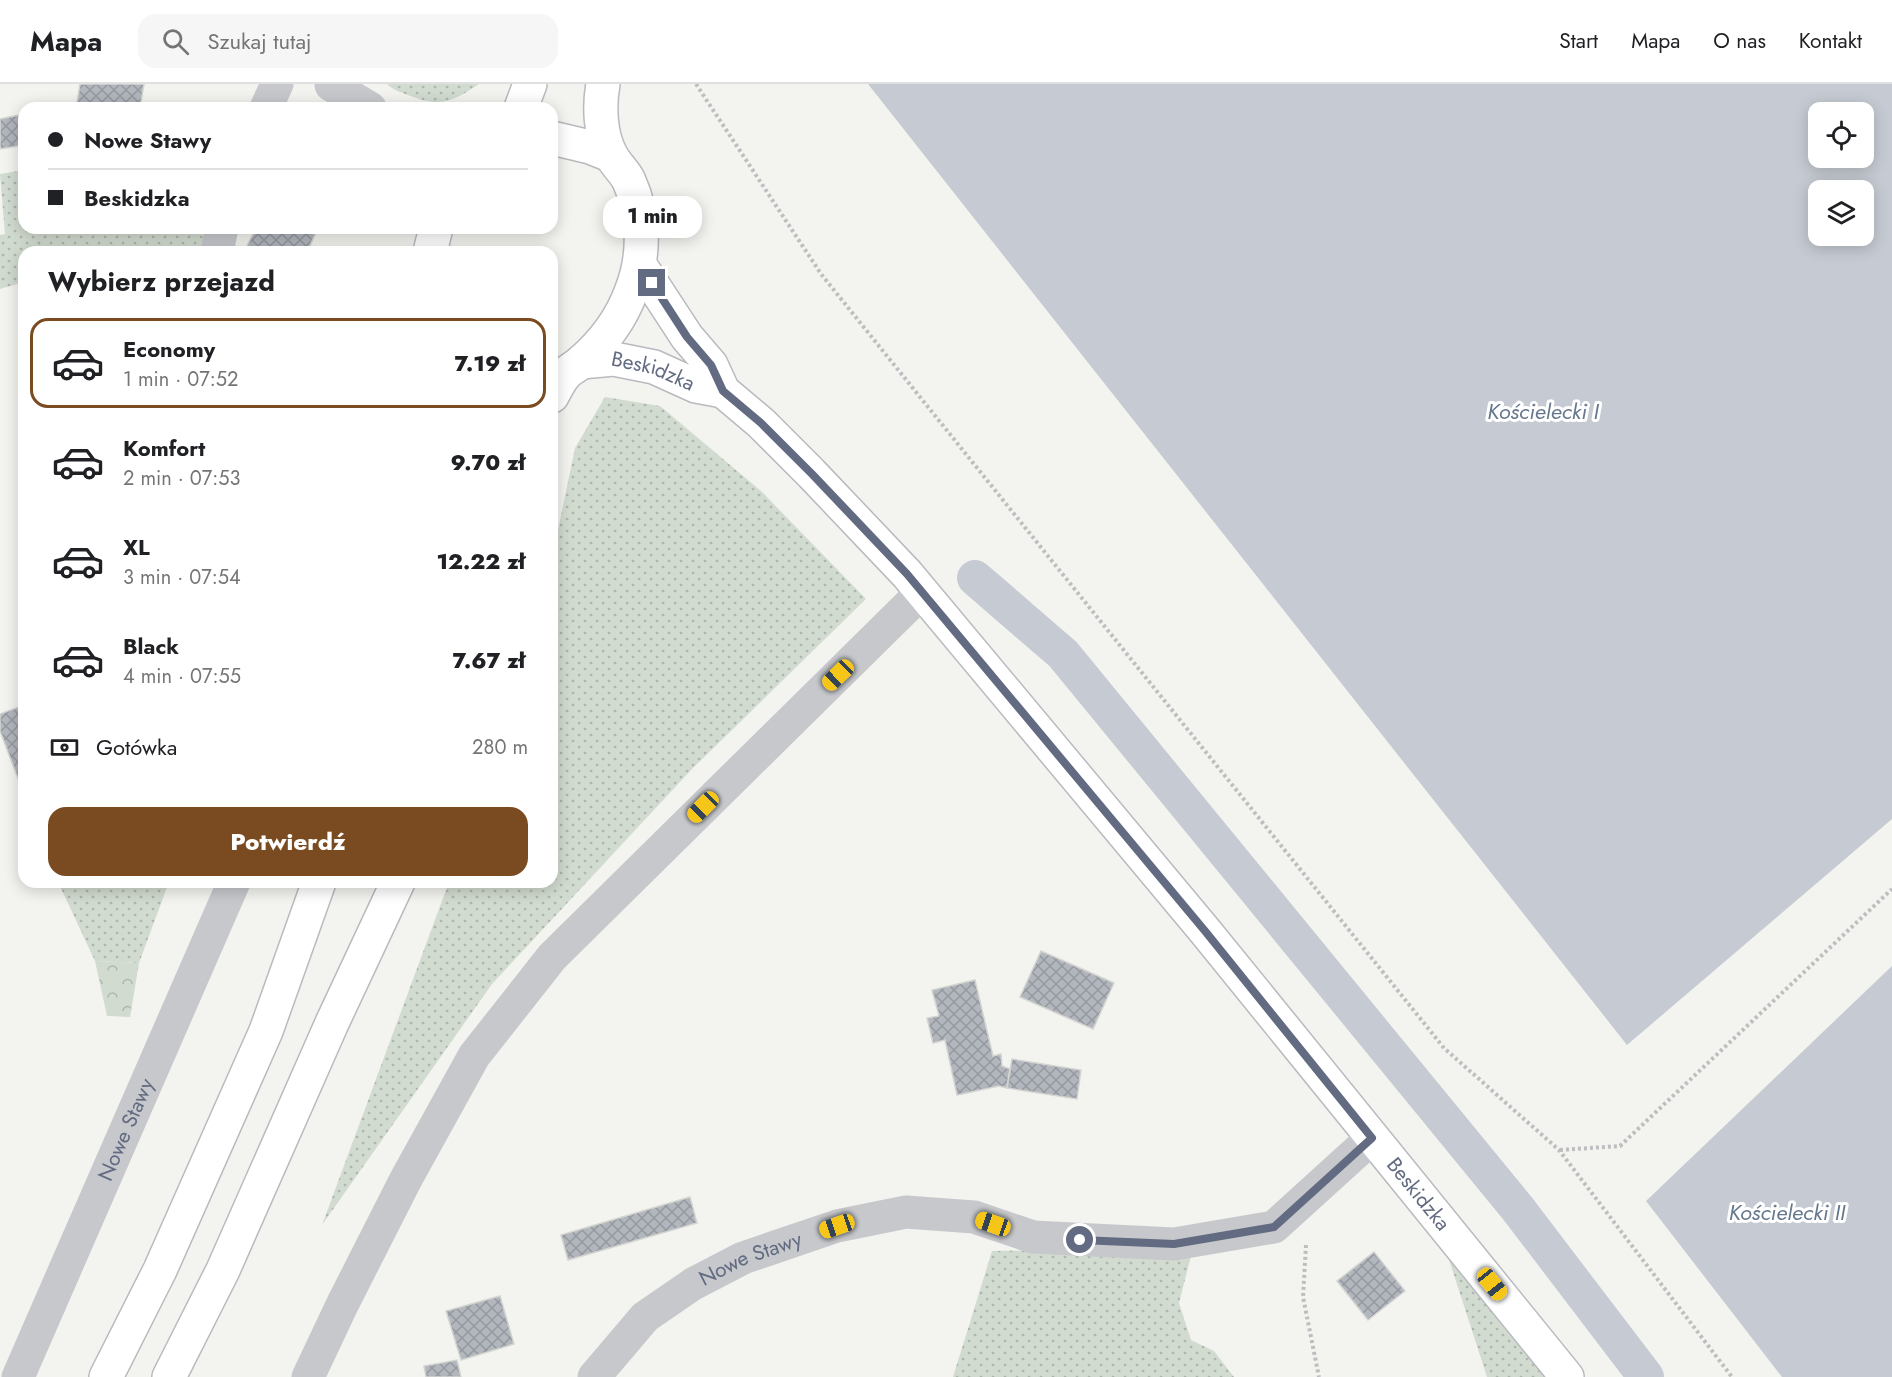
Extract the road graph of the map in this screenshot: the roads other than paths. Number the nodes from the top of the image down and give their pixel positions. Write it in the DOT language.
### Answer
graph roads {
  1 [pos="277,84"];
  2 [pos="331,84"];
  3 [pos="530,84"];
  4 [pos="603,84"];
  5 [pos="269,102"];
  6 [pos="344,102"];
  7 [pos="360,102"];
  8 [pos="523,102"];
  9 [pos="558,139"];
  10 [pos="610,155"];
  11 [pos="640,265"];
  12 [pos="562,377"];
  13 [pos="723,391"];
  14 [pos="922,592"];
  15 [pos="231,888"];
  16 [pos="317,888"];
  17 [pos="395,888"];
  18 [pos="1372,1138"];
  19 [pos="18,1377"];
  20 [pos="106,1377"];
  21 [pos="169,1377"];
  22 [pos="308,1377"];
  23 [pos="594,1377"];
  24 [pos="1567,1377"];
  1 -- 5 [label="street"];
  2 -- 6 [label="street"];
  2 -- 7 [label="street"];
  3 -- 8 [label="main road"];
  4 -- 10 [label="main road"];
  9 -- 10 [label="main road"];
  10 -- 11 [label="main road"];
  11 -- 12 [label="main road"];
  11 -- 13 [label="main road, Beskidzka"];
  12 -- 13 [label="main road, Beskidzka"];
  13 -- 14 [label="main road, Beskidzka"];
  14 -- 18 [label="main road, Beskidzka"];
  14 -- 22 [label="street"];
  15 -- 19 [label="street, Nowe Stawy"];
  16 -- 20 [label="main road"];
  17 -- 21 [label="main road"];
  18 -- 23 [label="street, Nowe Stawy"];
  18 -- 24 [label="main road, Beskidzka"];
}
